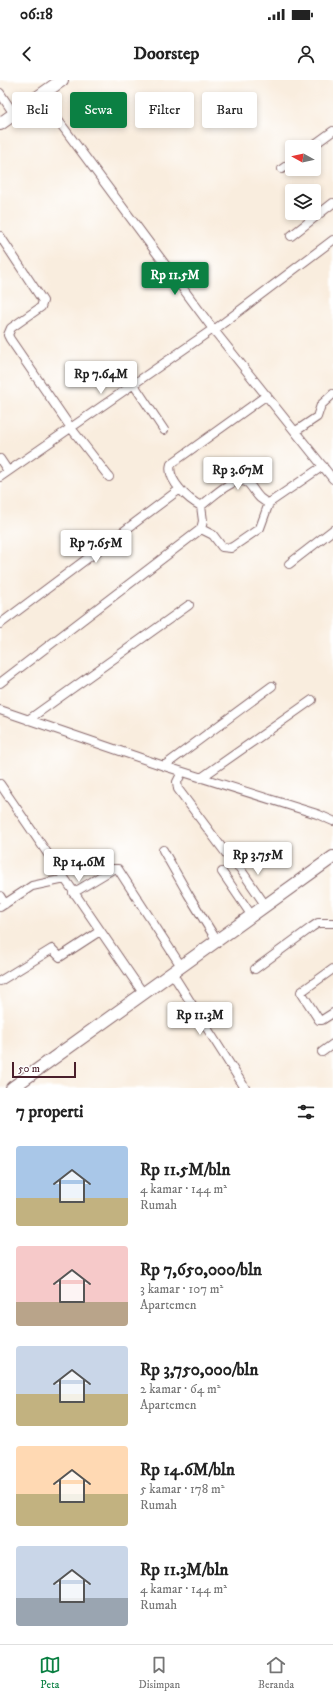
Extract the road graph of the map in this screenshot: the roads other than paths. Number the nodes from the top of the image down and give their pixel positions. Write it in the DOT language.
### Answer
graph roads {
  1 [pos="62,80"];
  2 [pos="46,92"];
  3 [pos="0,93"];
  4 [pos="12,111"];
  5 [pos="12,115"];
  6 [pos="0,124"];
  7 [pos="62,126"];
  8 [pos="333,131"];
  9 [pos="321,140"];
  10 [pos="285,167"];
  11 [pos="282,169"];
  12 [pos="333,203"];
  13 [pos="0,236"];
  14 [pos="291,236"];
  15 [pos="333,240"];
  16 [pos="213,330"];
  17 [pos="134,385"];
  18 [pos="333,394"];
  19 [pos="267,395"];
  20 [pos="71,428"];
  21 [pos="164,430"];
  22 [pos="296,431"];
  23 [pos="0,459"];
  24 [pos="323,466"];
  25 [pos="8,471"];
  26 [pos="0,477"];
  27 [pos="109,477"];
  28 [pos="333,479"];
  29 [pos="180,489"];
  30 [pos="269,503"];
  31 [pos="201,506"];
  32 [pos="201,529"];
  33 [pos="333,530"];
  34 [pos="289,564"];
  35 [pos="189,605"];
  36 [pos="0,624"];
  37 [pos="0,683"];
  38 [pos="272,686"];
  39 [pos="312,700"];
  40 [pos="0,710"];
  41 [pos="28,720"];
  42 [pos="164,766"];
  43 [pos="180,776"];
  44 [pos="201,778"];
  45 [pos="0,784"];
  46 [pos="333,821"];
  47 [pos="163,850"];
  48 [pos="333,857"];
  49 [pos="222,872"];
  50 [pos="65,879"];
  51 [pos="73,892"];
  52 [pos="0,896"];
  53 [pos="2,905"];
  54 [pos="266,906"];
  55 [pos="252,916"];
  56 [pos="333,923"];
  57 [pos="100,931"];
  58 [pos="217,941"];
  59 [pos="177,969"];
  60 [pos="255,969"];
  61 [pos="333,969"];
  62 [pos="0,981"];
  63 [pos="143,993"];
  64 [pos="333,1013"];
  65 [pos="333,1044"];
  66 [pos="322,1052"];
  67 [pos="12,1088"];
  68 [pos="245,1088"];
  1 -- 2 [label="street"];
  3 -- 4 [label="street"];
  5 -- 6 [label="street"];
  7 -- 16 [label="street"];
  8 -- 9 [label="street"];
  10 -- 11 [label="street"];
  12 -- 14 [label="street"];
  13 -- 20 [label="street"];
  15 -- 16 [label="street"];
  16 -- 17 [label="street"];
  16 -- 19 [label="street"];
  17 -- 20 [label="street"];
  17 -- 21 [label="street"];
  18 -- 22 [label="street"];
  19 -- 22 [label="street"];
  19 -- 29 [label="street"];
  20 -- 25 [label="street"];
  20 -- 27 [label="street"];
  22 -- 24 [label="street"];
  23 -- 25 [label="street"];
  24 -- 28 [label="street"];
  24 -- 30 [label="street"];
  25 -- 26 [label="street"];
  29 -- 31 [label="street"];
  29 -- 36 [label="street"];
  30 -- 31 [label="street"];
  30 -- 32 [label="street"];
  31 -- 32 [label="street"];
  32 -- 37 [label="street"];
  33 -- 34 [label="street"];
  35 -- 41 [label="street"];
  38 -- 42 [label="street"];
  39 -- 44 [label="street"];
  40 -- 41 [label="street"];
  41 -- 42 [label="street"];
  42 -- 43 [label="street"];
  43 -- 44 [label="street"];
  43 -- 54 [label="street"];
  44 -- 46 [label="street"];
  45 -- 50 [label="street"];
  47 -- 58 [label="street"];
  48 -- 54 [label="street"];
  49 -- 55 [label="street"];
  50 -- 51 [label="street"];
  50 -- 53 [label="street"];
  51 -- 57 [label="street"];
  51 -- 59 [label="street"];
  52 -- 53 [label="street"];
  54 -- 55 [label="street"];
  55 -- 58 [label="street"];
  56 -- 60 [label="street"];
  57 -- 62 [label="street"];
  57 -- 63 [label="street"];
  58 -- 59 [label="street"];
  59 -- 63 [label="street"];
  59 -- 68 [label="street"];
  61 -- 64 [label="street"];
  63 -- 67 [label="street"];
  65 -- 66 [label="street"];
}
